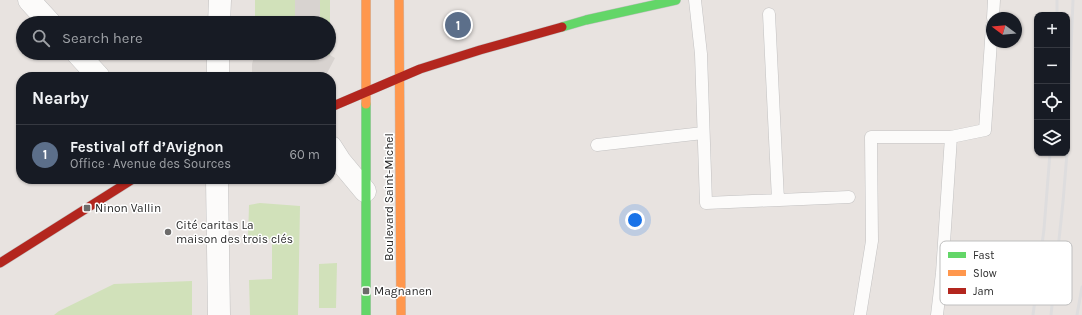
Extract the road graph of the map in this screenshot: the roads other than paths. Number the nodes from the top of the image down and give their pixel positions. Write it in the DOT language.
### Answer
graph roads {
  1 [pos="29,0"];
  2 [pos="220,0"];
  3 [pos="366,0"];
  4 [pos="399,0"];
  5 [pos="676,0"];
  6 [pos="695,0"];
  7 [pos="994,0"];
  8 [pos="993,12"];
  9 [pos="769,14"];
  10 [pos="44,16"];
  11 [pos="219,16"];
  12 [pos="991,48"];
  13 [pos="83,60"];
  14 [pos="218,60"];
  15 [pos="94,72"];
  16 [pos="218,72"];
  17 [pos="400,79"];
  18 [pos="365,92"];
  19 [pos="336,105"];
  20 [pos="703,133"];
  21 [pos="951,137"];
  22 [pos="597,145"];
  23 [pos="336,155"];
  24 [pos="125,184"];
  25 [pos="217,184"];
  26 [pos="365,192"];
  27 [pos="849,197"];
  28 [pos="778,200"];
  29 [pos="944,241"];
  30 [pos="0,263"];
  31 [pos="940,290"];
  32 [pos="219,315"];
  33 [pos="366,315"];
  34 [pos="401,315"];
  35 [pos="860,315"];
  36 [pos="937,315"];
  1 -- 10 [label="street"];
  2 -- 11 [label="street"];
  3 -- 18 [label="main road, Boulevard Saint-Michel"];
  4 -- 17 [label="main road, Boulevard Saint-Michel"];
  5 -- 17 [label="main road"];
  6 -- 20 [label="lane"];
  7 -- 8 [label="lane"];
  9 -- 28 [label="lane"];
  12 -- 21 [label="lane"];
  13 -- 15 [label="street"];
  14 -- 16 [label="street"];
  17 -- 18 [label="main road"];
  17 -- 34 [label="main road, Boulevard Saint-Michel"];
  18 -- 19 [label="main road"];
  18 -- 26 [label="main road, Boulevard Saint-Michel"];
  20 -- 22 [label="lane"];
  20 -- 28 [label="lane"];
  21 -- 29 [label="lane"];
  21 -- 35 [label="lane"];
  23 -- 26 [label="street"];
  24 -- 30 [label="main road"];
  25 -- 32 [label="street"];
  26 -- 33 [label="main road, Boulevard Saint-Michel"];
  27 -- 28 [label="lane"];
  31 -- 36 [label="lane"];
}
